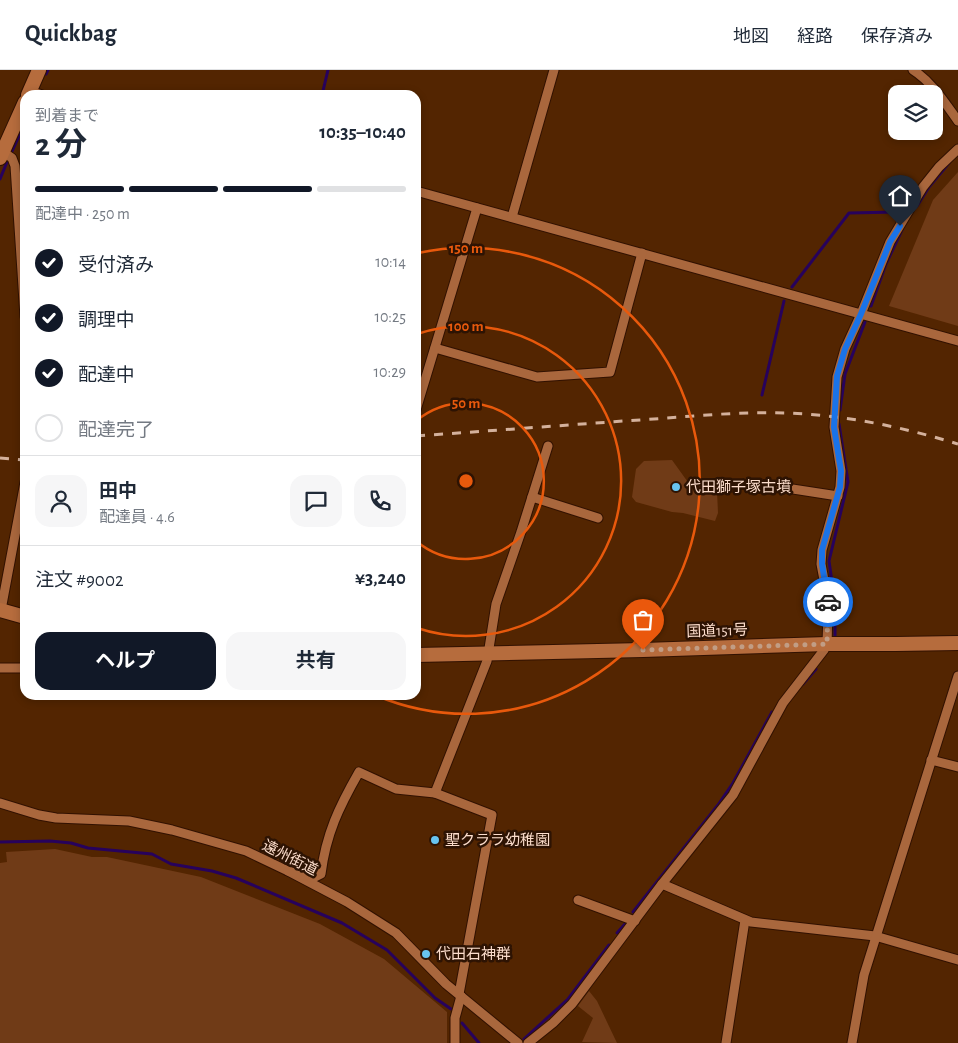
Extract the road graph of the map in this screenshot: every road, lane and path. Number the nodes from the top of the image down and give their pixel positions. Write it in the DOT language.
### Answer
graph roads {
  1 [pos="39,70"];
  2 [pos="554,70"];
  3 [pos="913,70"];
  4 [pos="33,90"];
  5 [pos="20,118"];
  6 [pos="958,121"];
  7 [pos="958,149"];
  8 [pos="1,155"];
  9 [pos="421,193"];
  10 [pos="477,208"];
  11 [pos="512,218"];
  12 [pos="20,242"];
  13 [pos="642,253"];
  14 [pos="861,314"];
  15 [pos="958,341"];
  16 [pos="435,348"];
  17 [pos="421,394"];
  18 [pos="548,446"];
  19 [pos="760,484"];
  20 [pos="838,496"];
  21 [pos="532,497"];
  22 [pos="20,509"];
  23 [pos="598,518"];
  24 [pos="1,610"];
  25 [pos="20,616"];
  26 [pos="958,642"];
  27 [pos="827,644"];
  28 [pos="488,653"];
  29 [pos="421,655"];
  30 [pos="0,668"];
  31 [pos="20,668"];
  32 [pos="958,676"];
  33 [pos="955,696"];
  34 [pos="931,760"];
  35 [pos="958,767"];
  36 [pos="435,793"];
  37 [pos="0,803"];
  38 [pos="288,871"];
  39 [pos="321,874"];
  40 [pos="662,884"];
  41 [pos="578,900"];
  42 [pos="347,902"];
  43 [pos="746,920"];
  44 [pos="634,921"];
  45 [pos="875,936"];
  46 [pos="958,960"];
  47 [pos="460,995"];
  48 [pos="455,1043"];
  49 [pos="518,1043"];
  50 [pos="528,1043"];
  51 [pos="726,1043"];
  52 [pos="852,1043"];
  1 -- 4 [label="highway"];
  2 -- 11 [label="street"];
  3 -- 6 [label="street"];
  5 -- 8 [label="highway"];
  7 -- 14 [label="street"];
  8 -- 12 [label="street"];
  9 -- 10 [label="street"];
  10 -- 11 [label="street"];
  10 -- 16 [label="street"];
  11 -- 13 [label="street"];
  13 -- 14 [label="street"];
  13 -- 16 [label="street"];
  14 -- 15 [label="street"];
  14 -- 20 [label="street"];
  16 -- 17 [label="street"];
  18 -- 21 [label="street"];
  19 -- 20 [label="street"];
  20 -- 27 [label="street"];
  21 -- 23 [label="street"];
  21 -- 28 [label="street"];
  22 -- 24 [label="street"];
  24 -- 25 [label="highway"];
  26 -- 27 [label="highway, 国道151号"];
  27 -- 28 [label="highway, 国道151号"];
  27 -- 40 [label="street"];
  28 -- 29 [label="highway, 国道151号"];
  28 -- 36 [label="street"];
  30 -- 31 [label="street"];
  32 -- 33 [label="street"];
  33 -- 34 [label="street"];
  34 -- 35 [label="street"];
  34 -- 45 [label="street"];
  36 -- 39 [label="street"];
  36 -- 47 [label="street"];
  37 -- 38 [label="street, 遠州街道"];
  38 -- 39 [label="street"];
  38 -- 42 [label="street, 遠州街道"];
  39 -- 42 [label="street"];
  40 -- 43 [label="street"];
  40 -- 44 [label="street"];
  41 -- 44 [label="street"];
  42 -- 47 [label="street, 遠州街道"];
  43 -- 45 [label="street"];
  43 -- 51 [label="street"];
  44 -- 50 [label="street"];
  45 -- 46 [label="street"];
  45 -- 52 [label="street"];
  47 -- 48 [label="street"];
  47 -- 49 [label="street, 遠州街道"];
}
